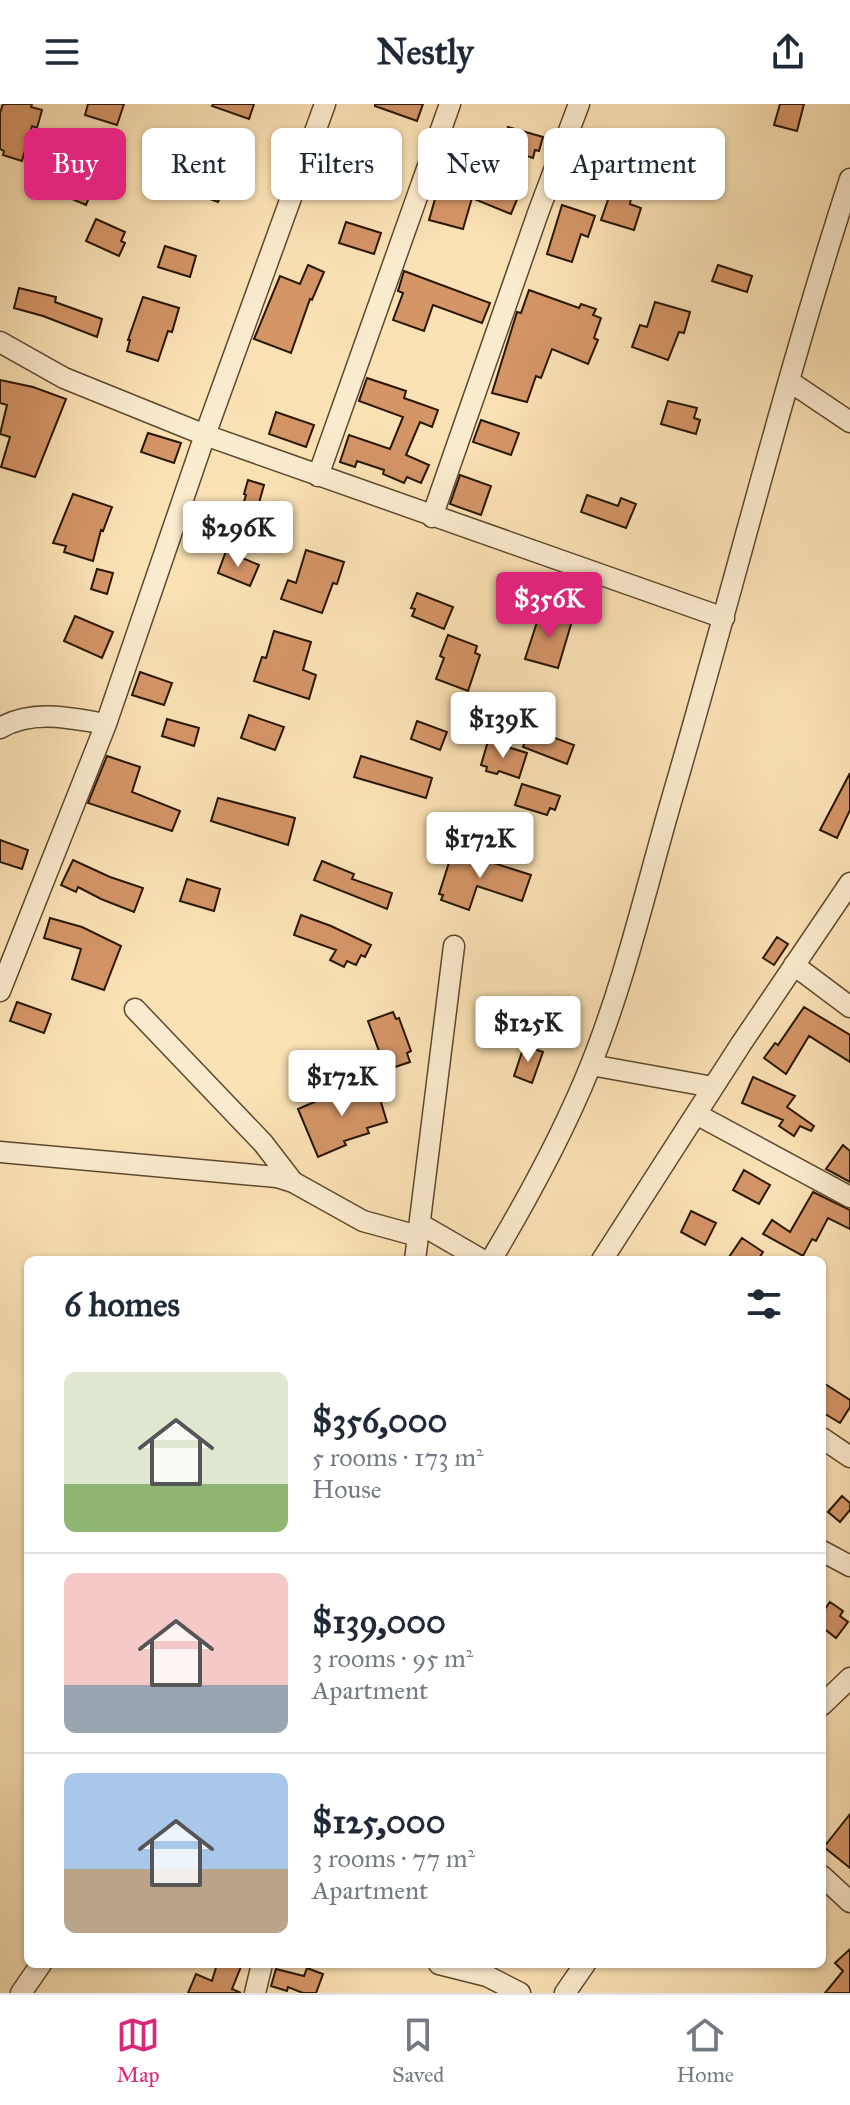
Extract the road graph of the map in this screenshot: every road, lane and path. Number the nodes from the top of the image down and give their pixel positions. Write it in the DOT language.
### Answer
graph roads {
  1 [pos="325,104"];
  2 [pos="450,104"];
  3 [pos="579,104"];
  4 [pos="850,179"];
  5 [pos="0,342"];
  6 [pos="789,381"];
  7 [pos="850,422"];
  8 [pos="205,435"];
  9 [pos="318,476"];
  10 [pos="432,517"];
  11 [pos="724,618"];
  12 [pos="106,724"];
  13 [pos="0,728"];
  14 [pos="850,883"];
  15 [pos="454,946"];
  16 [pos="794,965"];
  17 [pos="0,991"];
  18 [pos="850,1007"];
  19 [pos="135,1009"];
  20 [pos="591,1065"];
  21 [pos="713,1087"];
  22 [pos="696,1114"];
  23 [pos="0,1152"];
  24 [pos="293,1182"];
  25 [pos="850,1197"];
  26 [pos="419,1230"];
  27 [pos="416,1256"];
  28 [pos="474,1256"];
  29 [pos="493,1256"];
  30 [pos="605,1256"];
  31 [pos="826,1441"];
  32 [pos="850,1457"];
  33 [pos="826,1553"];
  34 [pos="850,1566"];
  35 [pos="850,1678"];
  36 [pos="826,1701"];
  37 [pos="826,1880"];
  38 [pos="850,1902"];
  39 [pos="38,1968"];
  40 [pos="261,1968"];
  41 [pos="455,1968"];
  42 [pos="582,1968"];
  43 [pos="21,1993"];
  44 [pos="255,1993"];
  45 [pos="520,1993"];
  46 [pos="565,1993"];
  1 -- 8 [label="street"];
  2 -- 9 [label="street"];
  3 -- 10 [label="street"];
  4 -- 6 [label="street"];
  5 -- 8 [label="street"];
  6 -- 7 [label="street"];
  6 -- 11 [label="street"];
  8 -- 9 [label="street"];
  8 -- 12 [label="street"];
  9 -- 10 [label="street"];
  10 -- 11 [label="street"];
  11 -- 20 [label="street"];
  12 -- 13 [label="street"];
  12 -- 17 [label="street"];
  14 -- 16 [label="street"];
  15 -- 26 [label="street"];
  16 -- 18 [label="street"];
  16 -- 21 [label="street"];
  19 -- 24 [label="street"];
  20 -- 21 [label="street"];
  20 -- 29 [label="street"];
  21 -- 22 [label="street"];
  22 -- 25 [label="street"];
  22 -- 30 [label="street"];
  23 -- 24 [label="street"];
  24 -- 26 [label="street"];
  26 -- 27 [label="street"];
  26 -- 28 [label="street"];
  31 -- 32 [label="street"];
  33 -- 34 [label="street"];
  35 -- 36 [label="street"];
  37 -- 38 [label="street"];
  39 -- 43 [label="street"];
  40 -- 44 [label="street"];
  41 -- 45 [label="street"];
  42 -- 46 [label="street"];
}
